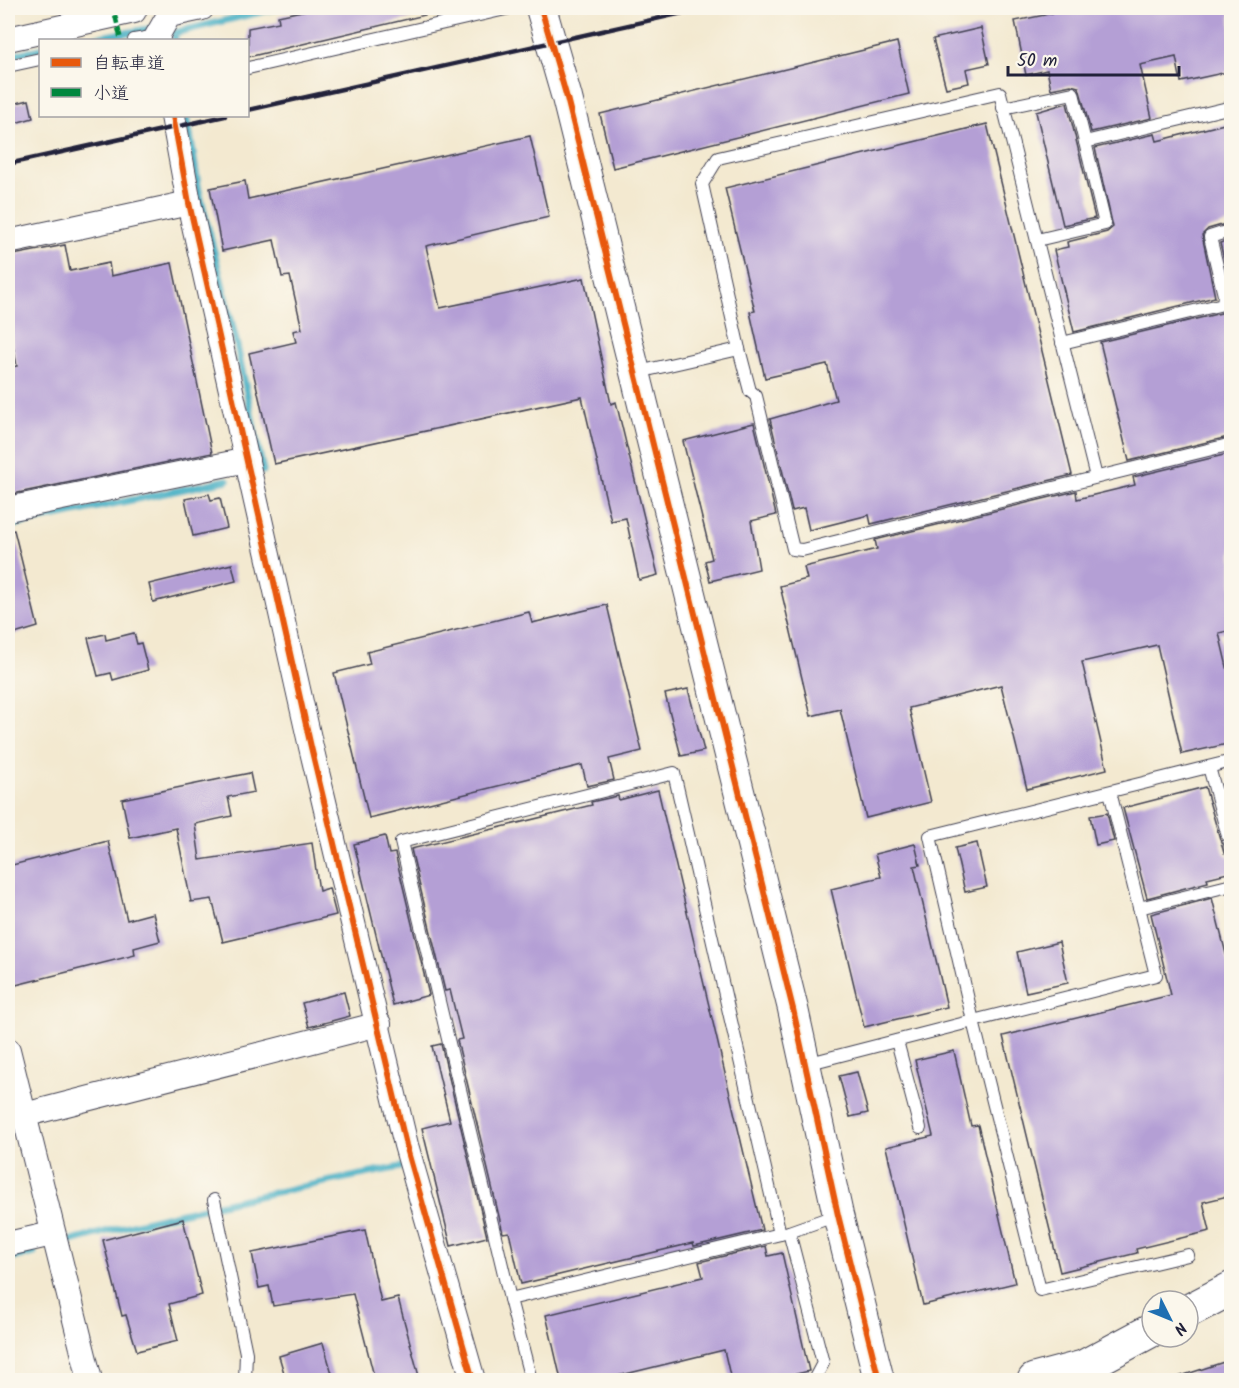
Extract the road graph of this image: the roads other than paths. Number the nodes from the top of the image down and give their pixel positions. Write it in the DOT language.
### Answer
graph roads {
  1 [pos="202,8"];
  2 [pos="510,8"];
  3 [pos="541,8"];
  4 [pos="134,11"];
  5 [pos="155,33"];
  6 [pos="8,39"];
  7 [pos="39,59"];
  8 [pos="8,66"];
  9 [pos="249,68"];
  10 [pos="1232,107"];
  11 [pos="1003,108"];
  12 [pos="173,117"];
  13 [pos="1084,142"];
  14 [pos="189,203"];
  15 [pos="1232,230"];
  16 [pos="1037,240"];
  17 [pos="8,242"];
  18 [pos="1062,343"];
  19 [pos="739,349"];
  20 [pos="633,373"];
  21 [pos="1232,444"];
  22 [pos="247,460"];
  23 [pos="1096,477"];
  24 [pos="8,509"];
  25 [pos="1232,761"];
  26 [pos="1209,767"];
  27 [pos="1110,792"];
  28 [pos="1232,851"];
  29 [pos="1232,885"];
  30 [pos="1139,908"];
  31 [pos="973,1021"];
  32 [pos="379,1024"];
  33 [pos="897,1041"];
  34 [pos="8,1050"];
  35 [pos="806,1064"];
  36 [pos="24,1116"];
  37 [pos="920,1128"];
  38 [pos="215,1206"];
  39 [pos="838,1215"];
  40 [pos="784,1233"];
  41 [pos="52,1234"];
  42 [pos="8,1244"];
  43 [pos="1188,1255"];
  44 [pos="1232,1288"];
  45 [pos="510,1299"];
  46 [pos="1200,1305"];
  47 [pos="1140,1336"];
  48 [pos="90,1380"];
  49 [pos="245,1380"];
  50 [pos="473,1380"];
  51 [pos="531,1380"];
  52 [pos="814,1380"];
  53 [pos="879,1380"];
  54 [pos="1034,1380"];
  1 -- 5 [label="street"];
  2 -- 9 [label="lane"];
  3 -- 20 [label="street"];
  4 -- 6 [label="street"];
  7 -- 8 [label="lane"];
  10 -- 13 [label="lane"];
  11 -- 13 [label="lane"];
  11 -- 16 [label="lane"];
  11 -- 19 [label="lane"];
  12 -- 14 [label="street"];
  13 -- 16 [label="lane"];
  14 -- 17 [label="street"];
  14 -- 22 [label="street"];
  15 -- 18 [label="lane"];
  16 -- 18 [label="lane"];
  18 -- 23 [label="lane"];
  19 -- 20 [label="lane"];
  19 -- 23 [label="lane"];
  20 -- 35 [label="street"];
  21 -- 23 [label="lane"];
  22 -- 24 [label="street"];
  22 -- 32 [label="street"];
  25 -- 26 [label="lane"];
  26 -- 27 [label="lane"];
  26 -- 28 [label="lane"];
  27 -- 30 [label="lane"];
  27 -- 31 [label="lane"];
  29 -- 30 [label="lane"];
  30 -- 31 [label="lane"];
  31 -- 33 [label="lane"];
  31 -- 43 [label="lane"];
  32 -- 36 [label="street"];
  32 -- 50 [label="street"];
  33 -- 35 [label="lane"];
  33 -- 37 [label="lane"];
  34 -- 36 [label="street"];
  35 -- 39 [label="street"];
  36 -- 41 [label="street"];
  38 -- 49 [label="lane"];
  39 -- 40 [label="lane"];
  39 -- 53 [label="street"];
  40 -- 45 [label="lane"];
  40 -- 45 [label="lane"];
  40 -- 52 [label="lane"];
  41 -- 42 [label="street"];
  41 -- 48 [label="street"];
  44 -- 46 [label="main road"];
  45 -- 51 [label="lane"];
  47 -- 54 [label="main road"];
}
